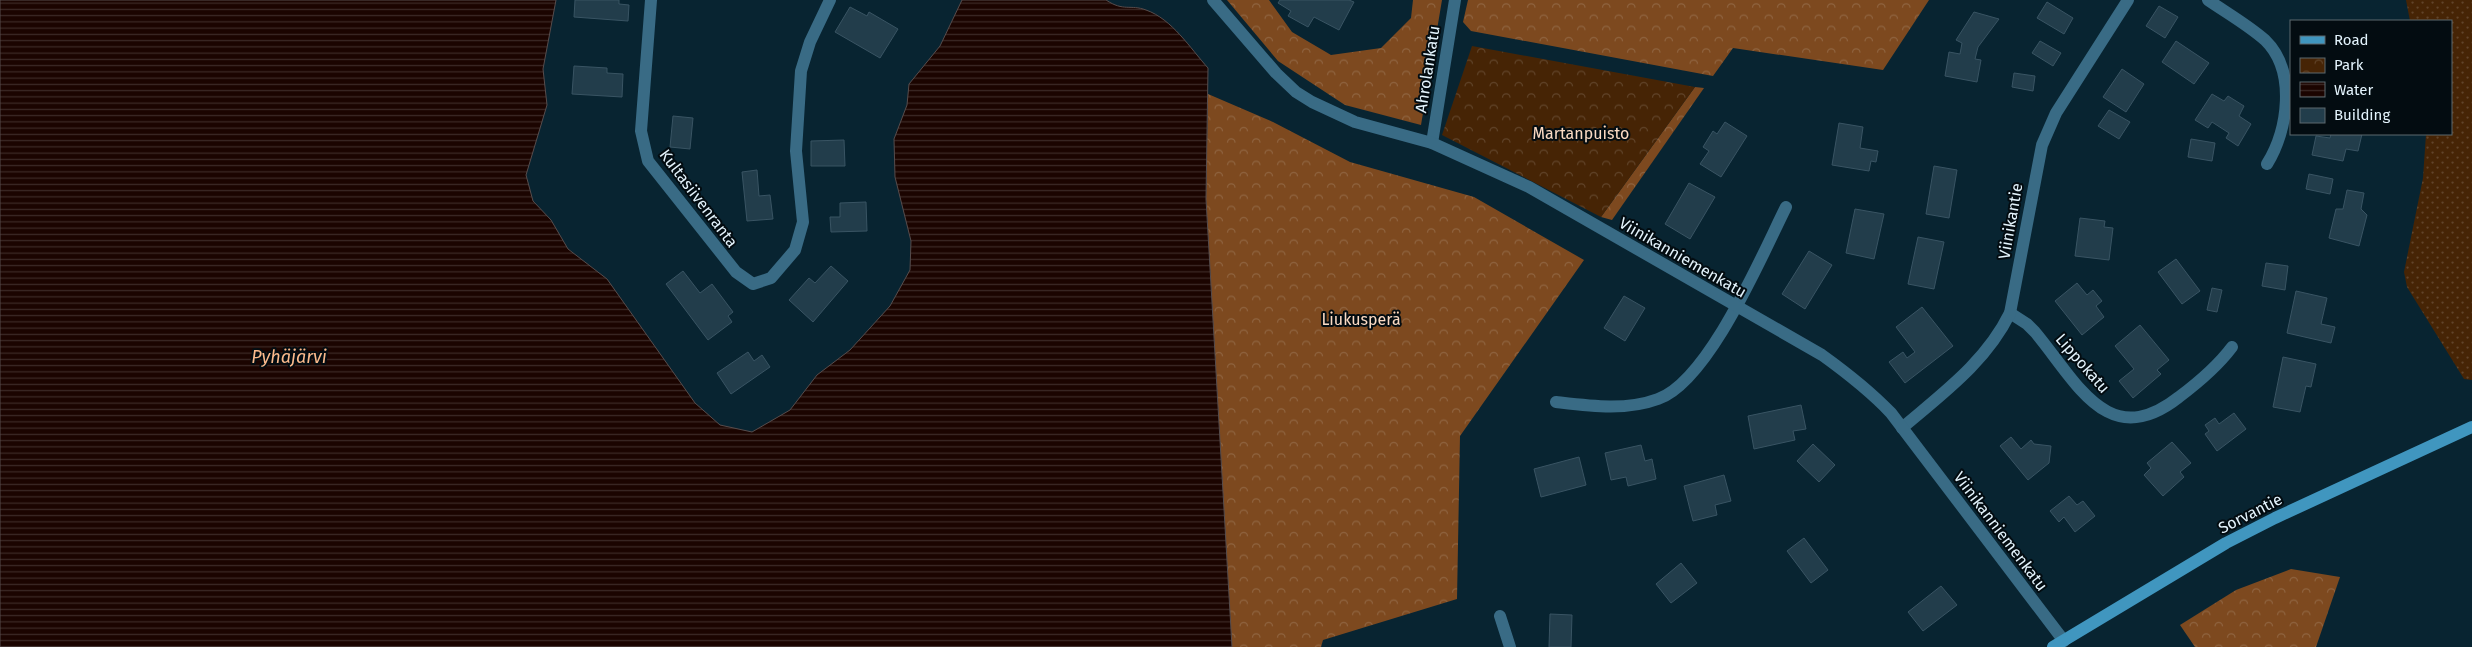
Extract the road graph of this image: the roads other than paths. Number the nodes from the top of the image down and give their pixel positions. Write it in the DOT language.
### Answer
graph roads {
  1 [pos="652,0"];
  2 [pos="830,0"];
  3 [pos="1213,0"];
  4 [pos="1455,0"];
  5 [pos="2128,0"];
  6 [pos="2208,0"];
  7 [pos="1432,143"];
  8 [pos="2267,164"];
  9 [pos="1786,207"];
  10 [pos="1737,306"];
  11 [pos="2010,313"];
  12 [pos="2232,347"];
  13 [pos="1556,402"];
  14 [pos="2472,427"];
  15 [pos="1902,428"];
  16 [pos="1500,616"];
  17 [pos="2062,645"];
  18 [pos="1510,647"];
  1 -- 2 [label="street, Kultasiivenranta"];
  3 -- 7 [label="street, Viinikanniemenkatu"];
  4 -- 7 [label="street, Ahrolankatu"];
  5 -- 11 [label="street, Viinikantie"];
  6 -- 8 [label="street"];
  7 -- 10 [label="street, Viinikanniemenkatu"];
  9 -- 10 [label="street"];
  10 -- 13 [label="street"];
  10 -- 15 [label="street, Viinikanniemenkatu"];
  11 -- 12 [label="street, Lippokatu"];
  11 -- 15 [label="street, Viinikantie"];
  14 -- 17 [label="main road, Sorvantie"];
  15 -- 17 [label="street, Viinikanniemenkatu"];
  16 -- 18 [label="street"];
}
